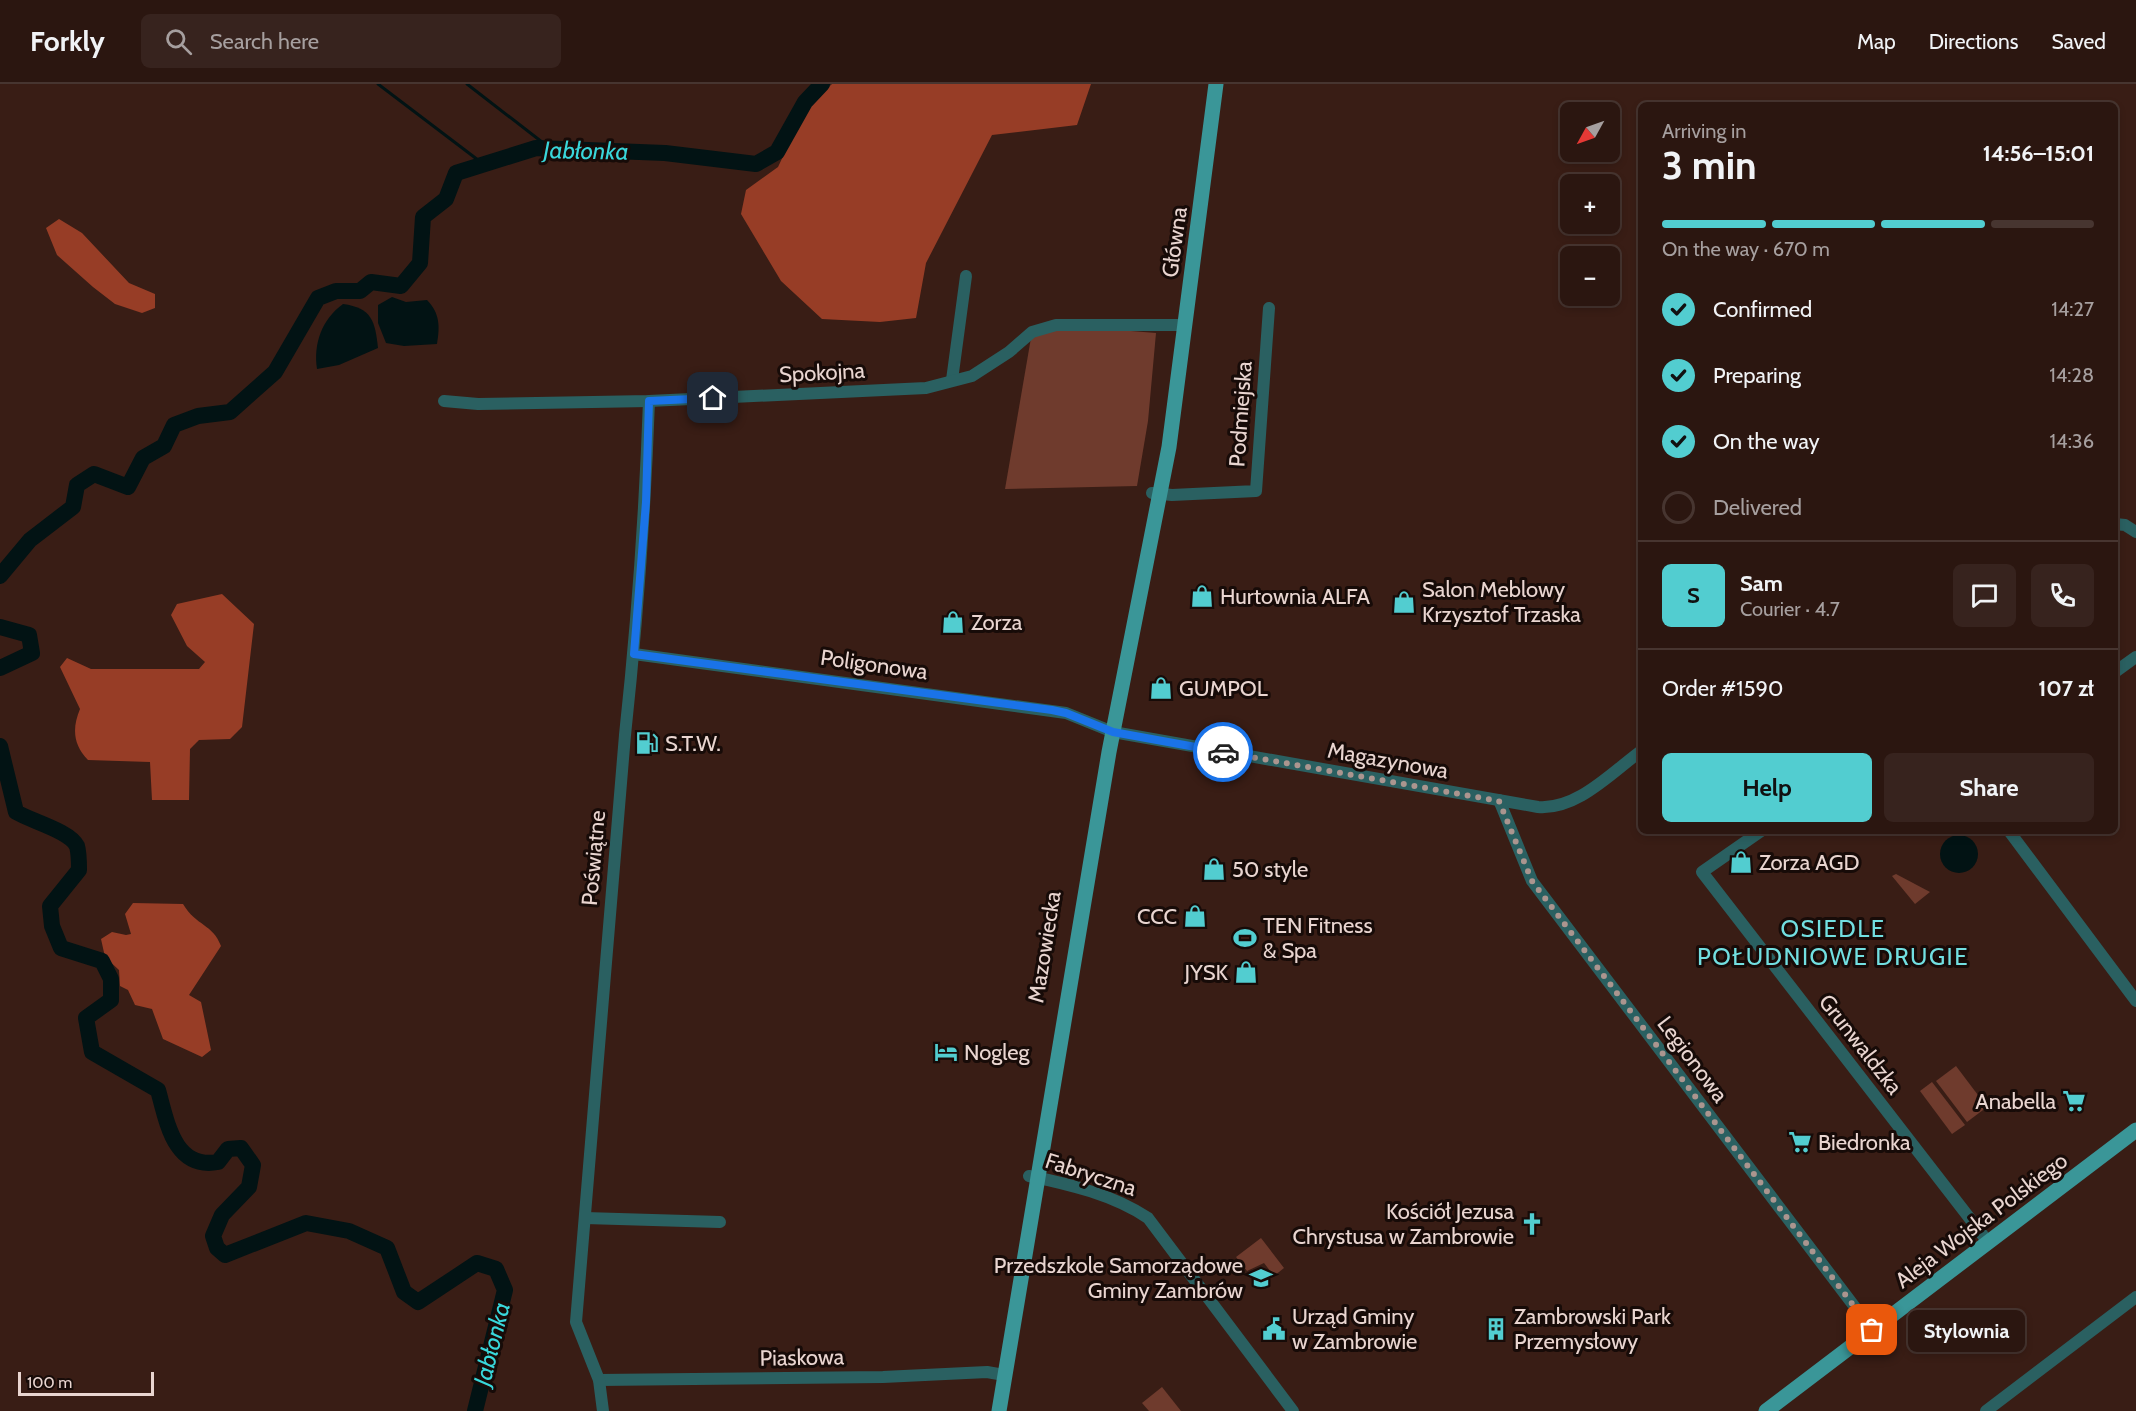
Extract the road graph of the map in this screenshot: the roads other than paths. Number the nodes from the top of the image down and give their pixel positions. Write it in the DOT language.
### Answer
graph roads {
  1 [pos="1216,84"];
  2 [pos="966,276"];
  3 [pos="1269,308"];
  4 [pos="1185,325"];
  5 [pos="952,380"];
  6 [pos="444,401"];
  7 [pos="649,401"];
  8 [pos="1156,493"];
  9 [pos="2118,524"];
  10 [pos="2136,532"];
  11 [pos="634,654"];
  12 [pos="2136,657"];
  13 [pos="2118,670"];
  14 [pos="1109,730"];
  15 [pos="1638,753"];
  16 [pos="1499,801"];
  17 [pos="1757,834"];
  18 [pos="2011,834"];
  19 [pos="2136,1001"];
  20 [pos="2136,1130"];
  21 [pos="1033,1176"];
  22 [pos="585,1218"];
  23 [pos="720,1222"];
  24 [pos="1988,1242"];
  25 [pos="2136,1297"];
  26 [pos="1872,1330"];
  27 [pos="1001,1374"];
  28 [pos="599,1380"];
  29 [pos="603,1411"];
  30 [pos="991,1411"];
  31 [pos="999,1411"];
  32 [pos="1293,1411"];
  33 [pos="1766,1411"];
  34 [pos="1986,1411"];
  1 -- 4 [label="main road, Główna"];
  2 -- 5 [label="street"];
  3 -- 8 [label="street, Podmiejska"];
  4 -- 5 [label="street, Spokojna"];
  4 -- 8 [label="main road, Główna"];
  5 -- 7 [label="street, Spokojna"];
  6 -- 7 [label="street, Spokojna"];
  7 -- 11 [label="street, Poświątne"];
  8 -- 14 [label="main road, Mazowiecka"];
  9 -- 10 [label="street"];
  11 -- 14 [label="street, Poligonowa"];
  11 -- 22 [label="street, Poświątne"];
  12 -- 13 [label="street"];
  14 -- 16 [label="street, Magazynowa"];
  14 -- 21 [label="main road, Mazowiecka"];
  15 -- 16 [label="street, Magazynowa"];
  16 -- 26 [label="street, Legionowa"];
  17 -- 24 [label="street, Grunwaldzka"];
  18 -- 19 [label="street"];
  20 -- 24 [label="main road, Aleja Wojska Polskiego"];
  21 -- 27 [label="main road, Mazowiecka"];
  21 -- 32 [label="street, Fabryczna"];
  22 -- 23 [label="street"];
  22 -- 28 [label="street, Poświątne"];
  24 -- 26 [label="main road, Aleja Wojska Polskiego"];
  25 -- 34 [label="street"];
  26 -- 33 [label="main road, Aleja Wojska Polskiego"];
  27 -- 28 [label="street, Piaskowa"];
  27 -- 30 [label="main road, Mazowiecka"];
  27 -- 31 [label="main road, Mazowiecka"];
  28 -- 29 [label="street, Poświątne"];
}
